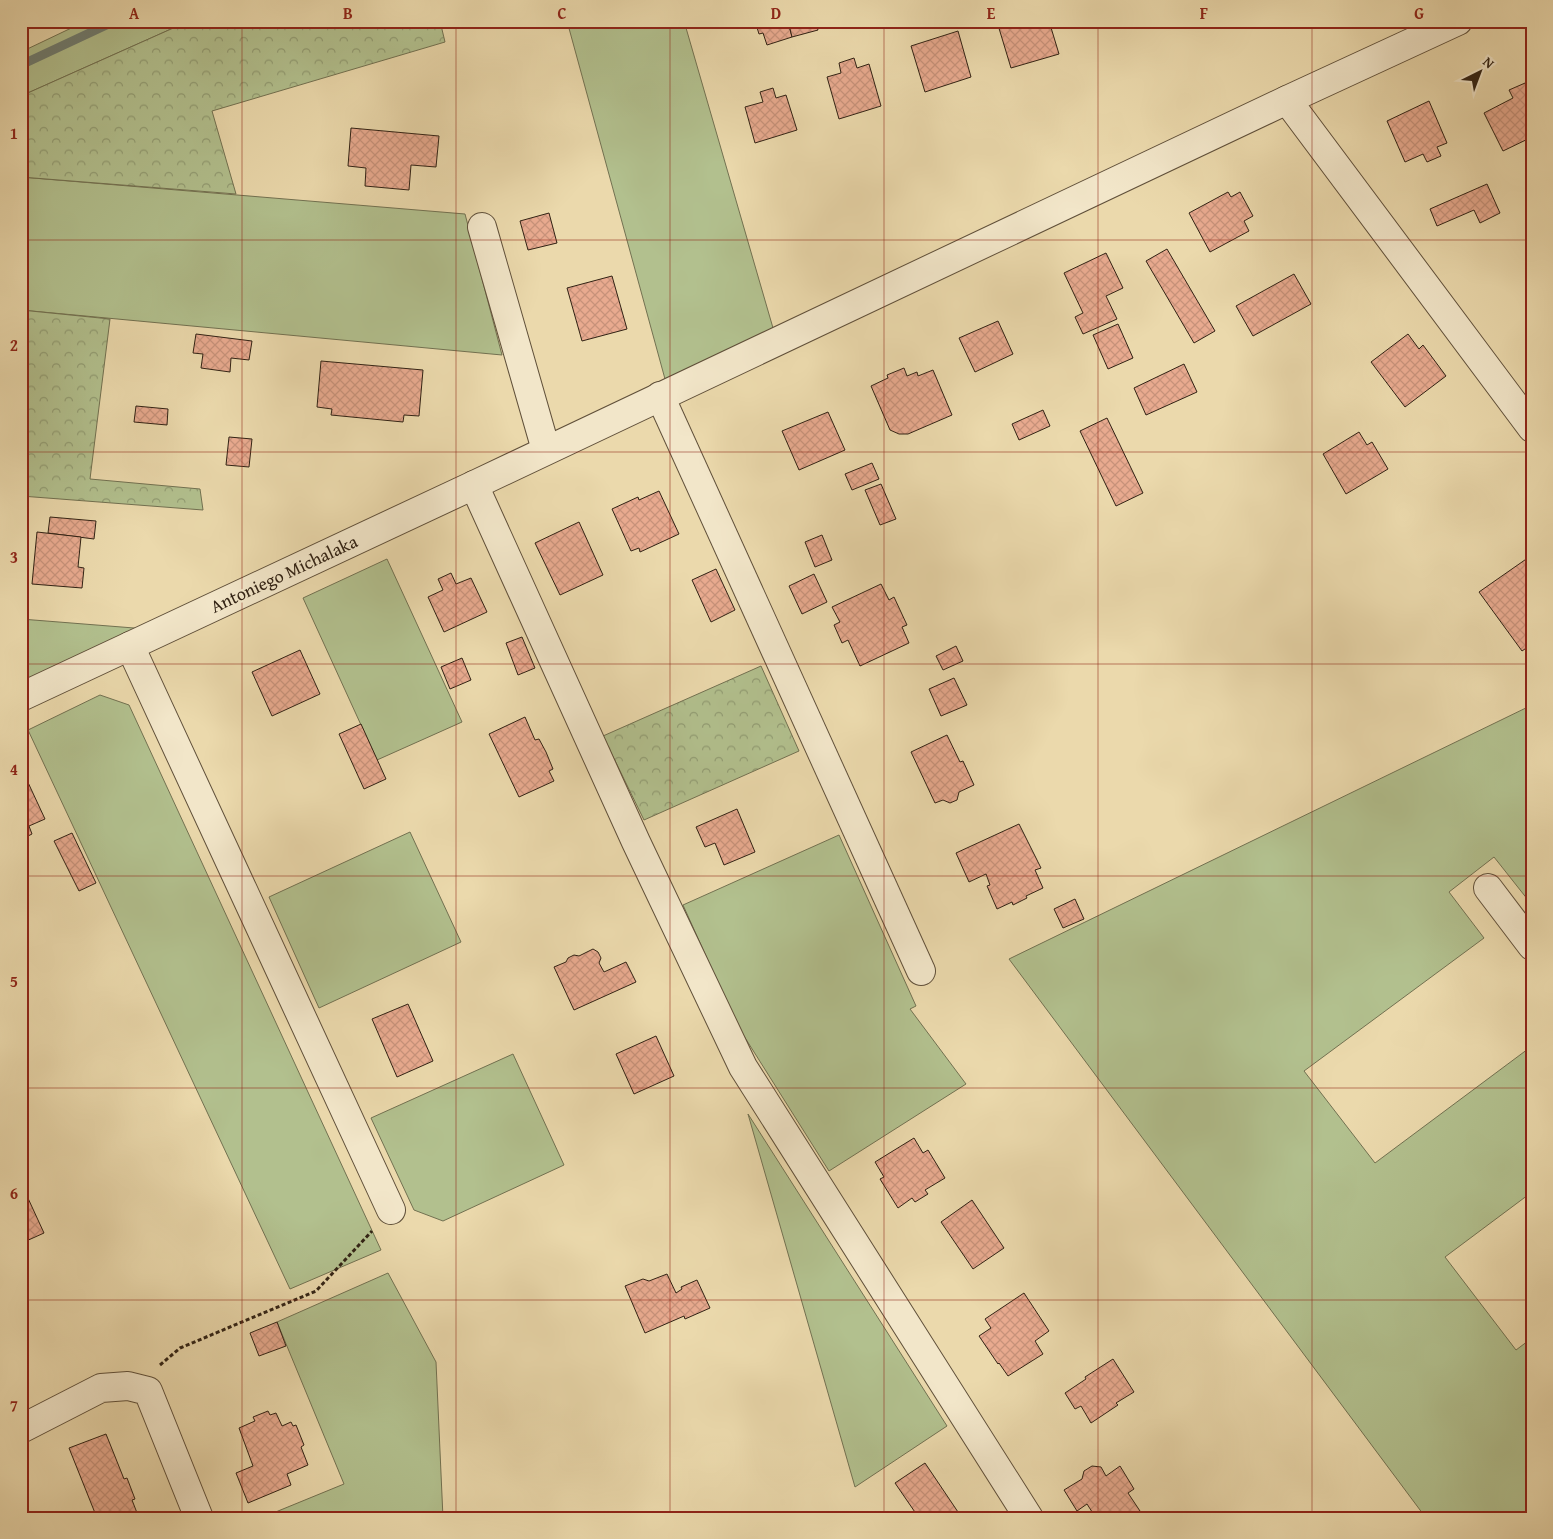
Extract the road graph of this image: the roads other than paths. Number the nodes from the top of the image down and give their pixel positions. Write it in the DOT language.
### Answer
graph roads {
  1 [pos="1458,21"];
  2 [pos="1287,100"];
  3 [pos="482,227"];
  4 [pos="660,396"];
  5 [pos="1532,428"];
  6 [pos="546,450"];
  7 [pos="474,485"];
  8 [pos="130,646"];
  9 [pos="21,697"];
  10 [pos="1488,888"];
  11 [pos="1532,946"];
  12 [pos="921,971"];
  13 [pos="391,1210"];
  14 [pos="21,1429"];
  15 [pos="199,1518"];
  16 [pos="1029,1518"];
  1 -- 2 [label="street, Antoniego Michalaka"];
  2 -- 4 [label="street, Antoniego Michalaka"];
  2 -- 5 [label="street"];
  3 -- 6 [label="street"];
  4 -- 6 [label="street, Antoniego Michalaka"];
  4 -- 12 [label="street"];
  6 -- 7 [label="street, Antoniego Michalaka"];
  7 -- 8 [label="street, Antoniego Michalaka"];
  7 -- 16 [label="street"];
  8 -- 9 [label="street, Antoniego Michalaka"];
  8 -- 13 [label="street"];
  10 -- 11 [label="street"];
  14 -- 15 [label="street"];
}
